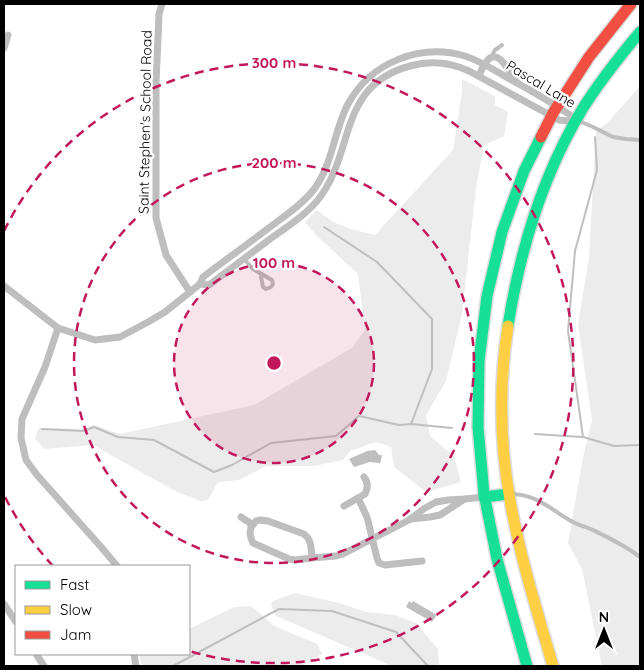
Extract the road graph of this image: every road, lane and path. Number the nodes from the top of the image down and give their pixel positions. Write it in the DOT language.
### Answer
graph roads {
  1 [pos="162,4"];
  2 [pos="631,4"];
  3 [pos="640,32"];
  4 [pos="8,35"];
  5 [pos="502,45"];
  6 [pos="4,48"];
  7 [pos="465,57"];
  8 [pos="491,58"];
  9 [pos="484,65"];
  10 [pos="461,67"];
  11 [pos="373,74"];
  12 [pos="479,76"];
  13 [pos="378,82"];
  14 [pos="522,86"];
  15 [pos="554,111"];
  16 [pos="577,120"];
  17 [pos="336,136"];
  18 [pos="344,140"];
  19 [pos="640,140"];
  20 [pos="244,259"];
  21 [pos="262,274"];
  22 [pos="200,284"];
  23 [pos="4,286"];
  24 [pos="190,292"];
  25 [pos="58,328"];
  26 [pos="364,477"];
  27 [pos="510,494"];
  28 [pos="484,497"];
  29 [pos="358,498"];
  30 [pos="466,499"];
  31 [pos="436,502"];
  32 [pos="344,506"];
  33 [pos="440,515"];
  34 [pos="241,517"];
  35 [pos="409,520"];
  36 [pos="252,525"];
  37 [pos="372,539"];
  38 [pos="640,557"];
  39 [pos="312,558"];
  40 [pos="422,561"];
  41 [pos="116,565"];
  42 [pos="4,604"];
  43 [pos="15,620"];
  44 [pos="37,655"];
  45 [pos="44,666"];
  46 [pos="527,666"];
  47 [pos="553,666"];
  1 -- 24 [label="street, Saint Stephen's School Road"];
  2 -- 15 [label="highway"];
  3 -- 16 [label="highway"];
  4 -- 6 [label="street"];
  5 -- 8 [label="lane"];
  7 -- 9 [label="street, Pascal Lane"];
  7 -- 10 [label="street"];
  7 -- 11 [label="street, Pascal Lane"];
  8 -- 9 [label="street"];
  8 -- 14 [label="street"];
  9 -- 12 [label="street"];
  9 -- 14 [label="street, Pascal Lane"];
  10 -- 12 [label="street, Pascal Lane"];
  10 -- 13 [label="street, Pascal Lane"];
  11 -- 13 [label="street"];
  11 -- 17 [label="street, Pascal Lane"];
  12 -- 15 [label="street, Pascal Lane"];
  13 -- 18 [label="street, Pascal Lane"];
  14 -- 15 [label="street, Pascal Lane"];
  15 -- 16 [label="street, Pascal Lane"];
  15 -- 16 [label="street, Pascal Lane"];
  15 -- 28 [label="highway"];
  16 -- 19 [label="lane"];
  16 -- 27 [label="highway"];
  17 -- 18 [label="street"];
  17 -- 22 [label="street, Pascal Lane"];
  18 -- 20 [label="street, Pascal Lane"];
  20 -- 21 [label="lane"];
  20 -- 22 [label="street, Pascal Lane"];
  22 -- 24 [label="street, Pascal Lane"];
  23 -- 25 [label="street, Pascal Lane"];
  24 -- 25 [label="street, Pascal Lane"];
  25 -- 41 [label="street"];
  26 -- 29 [label="street"];
  27 -- 28 [label="highway"];
  27 -- 38 [label="lane"];
  27 -- 47 [label="highway"];
  28 -- 30 [label="street"];
  28 -- 46 [label="highway"];
  29 -- 32 [label="street"];
  29 -- 37 [label="street"];
  30 -- 31 [label="street"];
  30 -- 33 [label="street"];
  31 -- 33 [label="street"];
  31 -- 35 [label="street"];
  33 -- 35 [label="street"];
  34 -- 36 [label="street"];
  35 -- 37 [label="street"];
  36 -- 39 [label="street"];
  36 -- 39 [label="street"];
  37 -- 39 [label="street"];
  37 -- 40 [label="street"];
  42 -- 43 [label="street"];
  44 -- 45 [label="street"];
}
